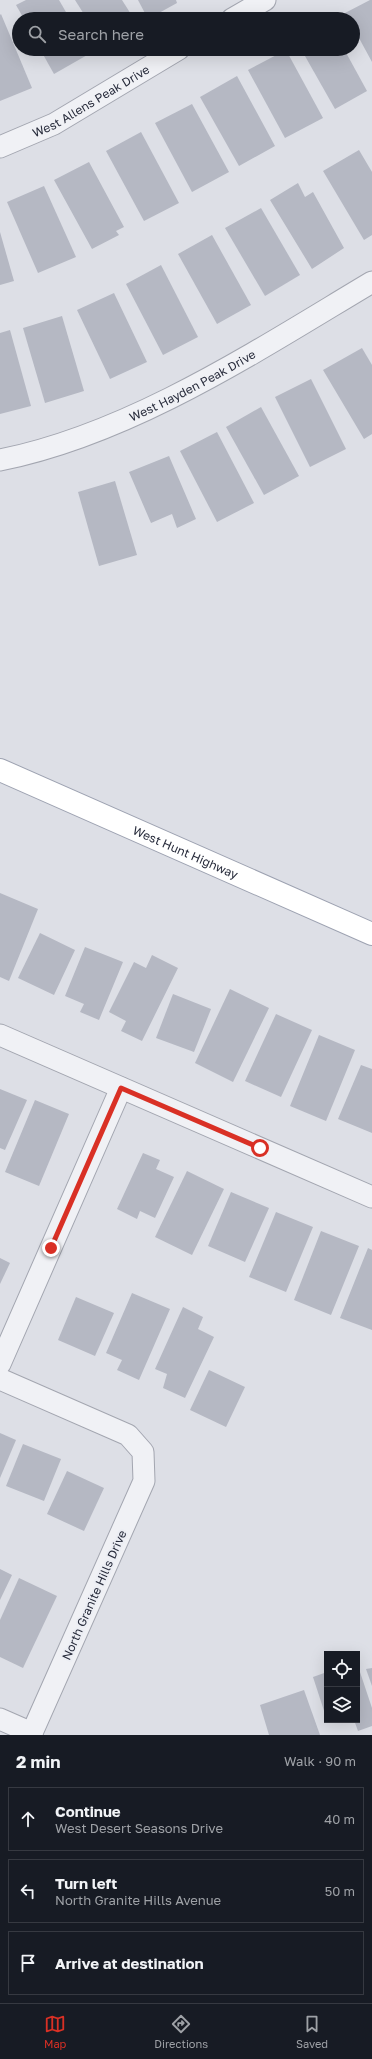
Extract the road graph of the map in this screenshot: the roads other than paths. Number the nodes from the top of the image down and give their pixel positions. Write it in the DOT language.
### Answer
graph roads {
  1 [pos="265,0"];
  2 [pos="244,12"];
  3 [pos="167,56"];
  4 [pos="0,147"];
  5 [pos="372,282"];
  6 [pos="0,460"];
  7 [pos="0,770"];
  8 [pos="372,934"];
  9 [pos="0,1035"];
  10 [pos="121,1088"];
  11 [pos="372,1197"];
  12 [pos="0,1364"];
  13 [pos="0,1379"];
  14 [pos="0,1719"];
  15 [pos="31,1734"];
  1 -- 2 [label="street"];
  3 -- 4 [label="street, West Allens Peak Drive"];
  5 -- 6 [label="street, West Hayden Peak Drive"];
  7 -- 8 [label="main road, West Hunt Highway"];
  9 -- 10 [label="street"];
  10 -- 11 [label="street"];
  10 -- 12 [label="street"];
  13 -- 15 [label="street, North Granite Hills Drive"];
  14 -- 15 [label="street"];
}
